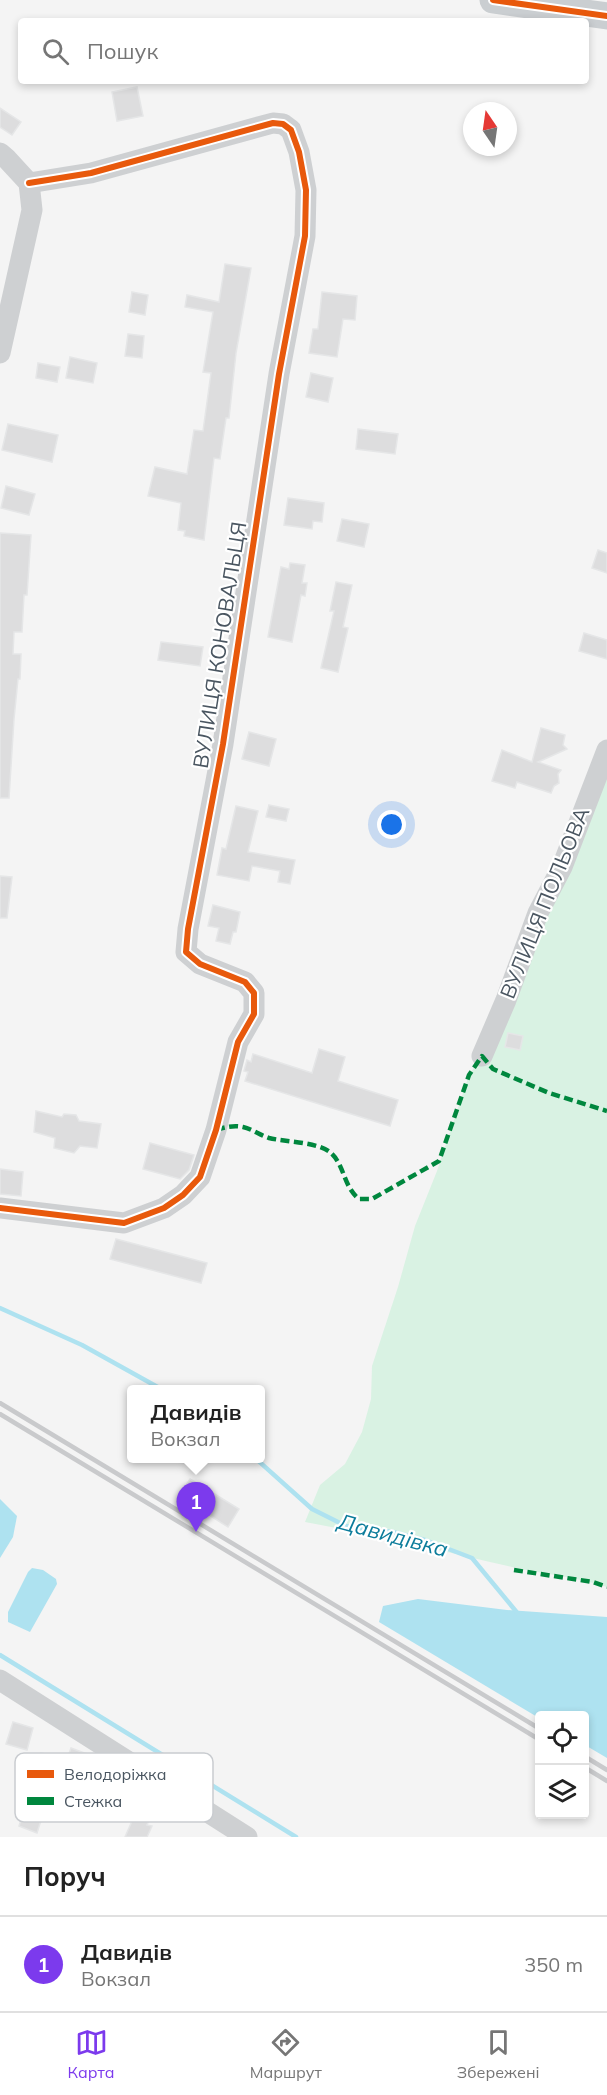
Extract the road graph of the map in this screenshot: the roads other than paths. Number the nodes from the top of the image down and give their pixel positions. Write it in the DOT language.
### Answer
graph roads {
  1 [pos="493,0"];
  2 [pos="607,16"];
  3 [pos="0,153"];
  4 [pos="28,183"];
  5 [pos="0,353"];
  6 [pos="607,750"];
  7 [pos="482,1056"];
  8 [pos="0,1208"];
  9 [pos="0,1680"];
  10 [pos="115,1753"];
  11 [pos="213,1815"];
  12 [pos="247,1837"];
  1 -- 2 [label="main road"];
  3 -- 4 [label="street"];
  4 -- 5 [label="street"];
  4 -- 8 [label="street, ВУЛИЦЯ КОНОВАЛЬЦЯ"];
  6 -- 7 [label="street, ВУЛИЦЯ ПОЛЬОВА"];
  9 -- 10 [label="street"];
  11 -- 12 [label="street"];
}
